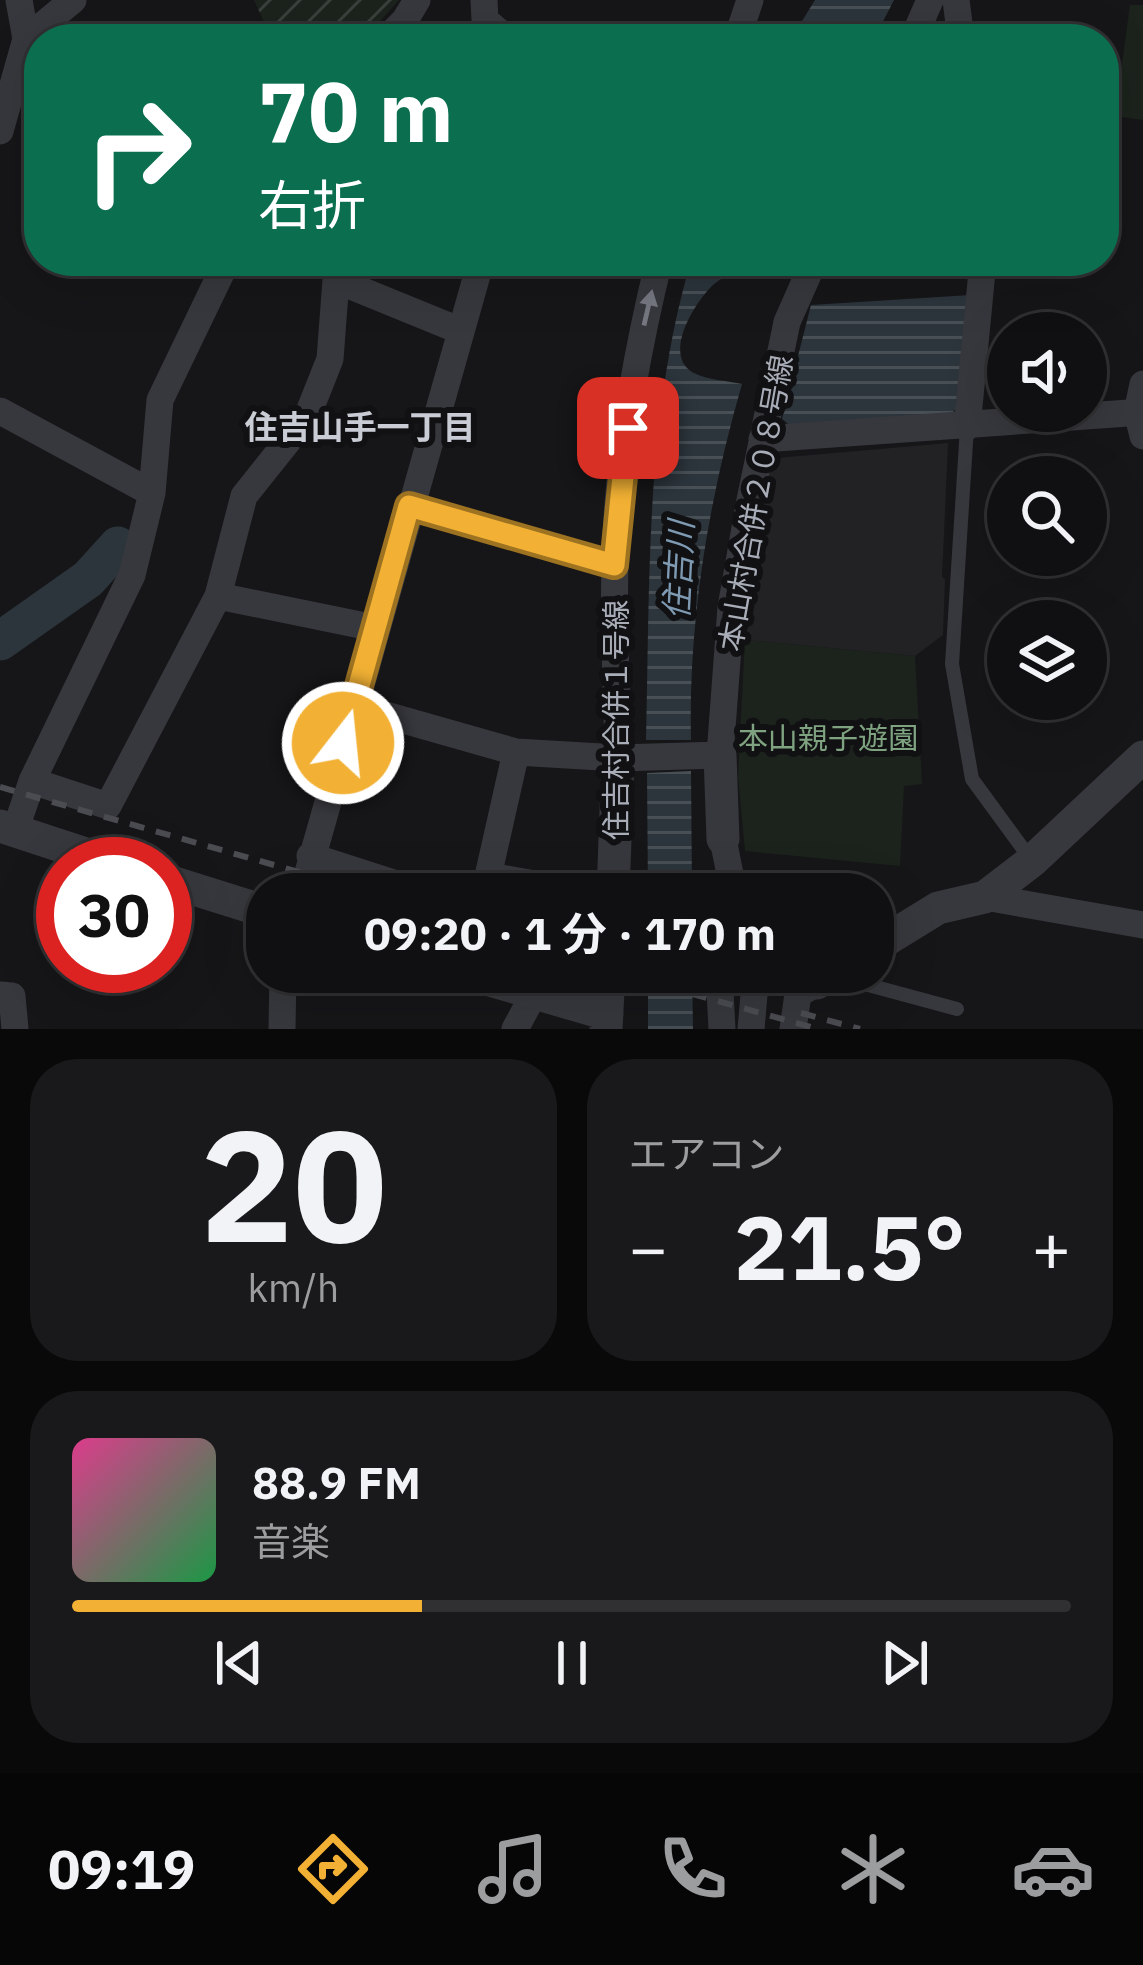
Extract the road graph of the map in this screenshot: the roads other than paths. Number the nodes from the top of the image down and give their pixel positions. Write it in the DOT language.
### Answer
graph roads {
  1 [pos="73,0"];
  2 [pos="0,2"];
  3 [pos="43,24"];
  4 [pos="24,35"];
  5 [pos="24,45"];
  6 [pos="0,131"];
  7 [pos="220,276"];
  8 [pos="477,276"];
  9 [pos="655,276"];
  10 [pos="807,276"];
  11 [pos="982,276"];
  12 [pos="461,331"];
  13 [pos="1143,384"];
  14 [pos="0,411"];
  15 [pos="1141,420"];
  16 [pos="967,427"];
  17 [pos="762,440"];
  18 [pos="152,494"];
  19 [pos="409,506"];
  20 [pos="614,565"];
  21 [pos="218,596"];
  22 [pos="375,628"];
  23 [pos="354,706"];
  24 [pos="516,752"];
  25 [pos="714,755"];
  26 [pos="1143,757"];
  27 [pos="622,758"];
  28 [pos="32,782"];
  29 [pos="7,828"];
  30 [pos="36,838"];
  31 [pos="723,839"];
  32 [pos="310,856"];
  33 [pos="1032,861"];
  34 [pos="306,873"];
  35 [pos="363,873"];
  36 [pos="490,873"];
  37 [pos="614,873"];
  38 [pos="719,873"];
  39 [pos="730,873"];
  40 [pos="192,888"];
  41 [pos="985,897"];
  42 [pos="246,905"];
  43 [pos="1143,925"];
  44 [pos="894,935"];
  45 [pos="283,993"];
  46 [pos="531,993"];
  47 [pos="723,993"];
  48 [pos="730,993"];
  49 [pos="746,993"];
  50 [pos="800,993"];
  51 [pos="894,993"];
  52 [pos="534,994"];
  53 [pos="0,995"];
  54 [pos="957,1009"];
  55 [pos="607,1022"];
  56 [pos="729,1024"];
  57 [pos="15,1029"];
  58 [pos="282,1029"];
  59 [pos="515,1029"];
  60 [pos="793,1029"];
  1 -- 3 [label="street"];
  2 -- 4 [label="street"];
  5 -- 6 [label="street"];
  7 -- 18 [label="street"];
  8 -- 12 [label="street"];
  20 -- 9 [label="street, 住吉村合併１号線, one-way"];
  10 -- 17 [label="street, 本山村合併２０８号線"];
  11 -- 16 [label="street"];
  12 -- 19 [label="street"];
  12 -- 21 [label="street"];
  13 -- 15 [label="street"];
  14 -- 18 [label="street"];
  15 -- 16 [label="street"];
  16 -- 17 [label="street"];
  16 -- 33 [label="lane"];
  17 -- 25 [label="street, 本山村合併２０８号線"];
  18 -- 28 [label="street"];
  19 -- 20 [label="street"];
  19 -- 22 [label="street"];
  20 -- 27 [label="street, 住吉村合併１号線"];
  21 -- 22 [label="street"];
  21 -- 28 [label="street"];
  22 -- 23 [label="street"];
  23 -- 24 [label="street"];
  23 -- 32 [label="street"];
  24 -- 27 [label="street"];
  24 -- 36 [label="street"];
  25 -- 27 [label="street"];
  25 -- 31 [label="street, 本山村合併２０８号線"];
  26 -- 33 [label="street"];
  27 -- 37 [label="street, 住吉村合併１号線"];
  28 -- 29 [label="street"];
  29 -- 30 [label="street"];
  31 -- 38 [label="street, 本山村合併２０８号線"];
  31 -- 39 [label="street"];
  32 -- 34 [label="street"];
  32 -- 35 [label="street"];
  33 -- 41 [label="street"];
  40 -- 42 [label="street"];
  41 -- 43 [label="street"];
  41 -- 44 [label="street"];
  45 -- 58 [label="street"];
  46 -- 52 [label="street"];
  47 -- 56 [label="street"];
  48 -- 56 [label="street"];
  49 -- 56 [label="street"];
  50 -- 60 [label="street"];
  51 -- 54 [label="lane"];
  52 -- 55 [label="street"];
  52 -- 59 [label="street"];
  53 -- 57 [label="street"];
}
